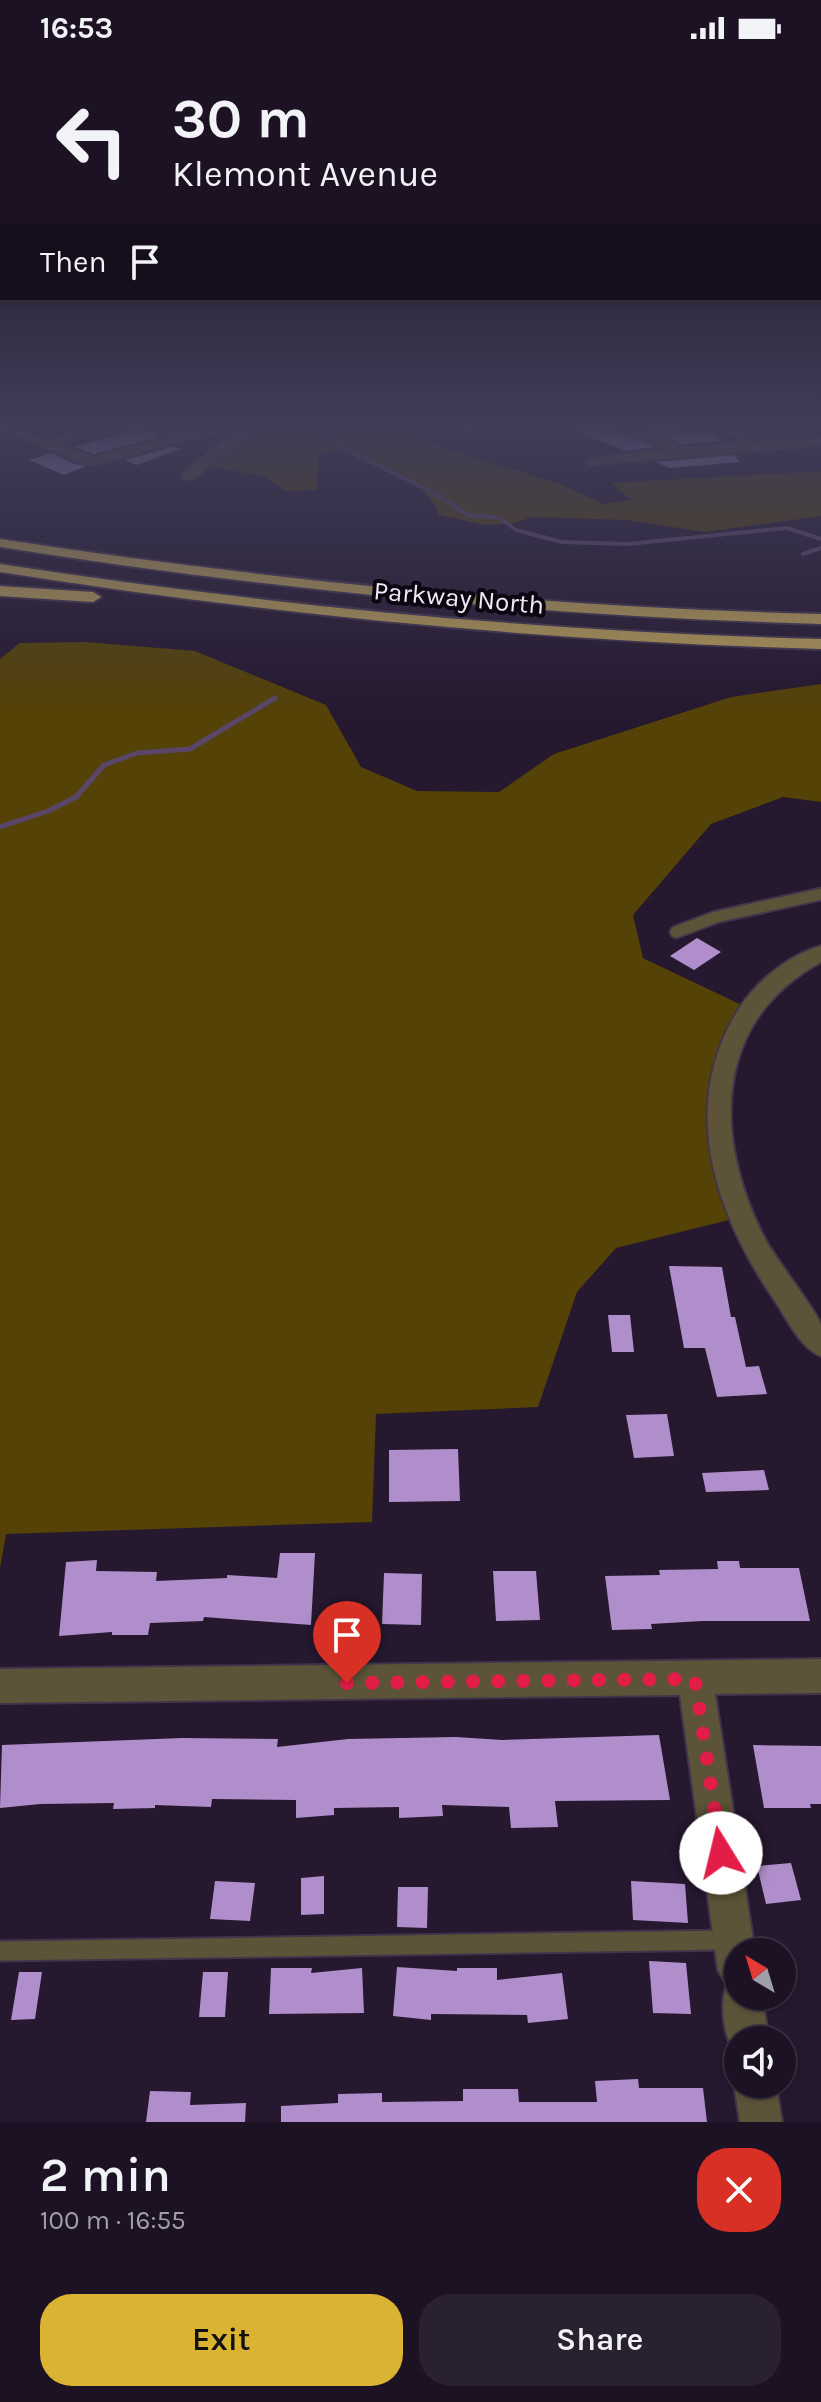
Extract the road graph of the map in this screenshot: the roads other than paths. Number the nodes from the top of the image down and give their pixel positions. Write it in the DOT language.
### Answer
graph roads {
  1 [pos="0,537"];
  2 [pos="0,543"];
  3 [pos="126,563"];
  4 [pos="0,568"];
  5 [pos="0,591"];
  6 [pos="821,619"];
  7 [pos="637,636"];
  8 [pos="821,644"];
  9 [pos="821,894"];
  10 [pos="676,932"];
  11 [pos="821,953"];
  12 [pos="821,1344"];
  13 [pos="821,1676"];
  14 [pos="695,1679"];
  15 [pos="0,1686"];
  16 [pos="733,1938"];
  17 [pos="0,1951"];
  18 [pos="724,1955"];
  19 [pos="757,2098"];
  20 [pos="761,2122"];
  1 -- 3 [label="highway"];
  2 -- 3 [label="highway, Parkway North"];
  3 -- 6 [label="highway, Parkway North"];
  4 -- 7 [label="highway, Parkway North"];
  5 -- 7 [label="highway"];
  7 -- 8 [label="highway, Parkway North"];
  9 -- 10 [label="lane"];
  11 -- 12 [label="street"];
  13 -- 14 [label="street"];
  14 -- 15 [label="street"];
  14 -- 16 [label="street"];
  17 -- 18 [label="lane"];
  19 -- 20 [label="street"];
}
